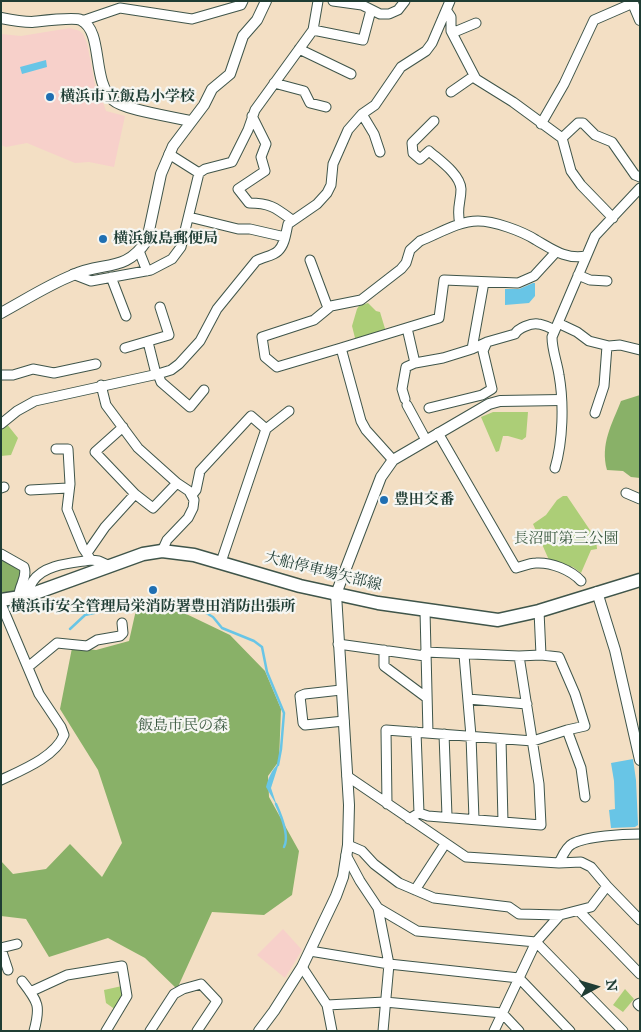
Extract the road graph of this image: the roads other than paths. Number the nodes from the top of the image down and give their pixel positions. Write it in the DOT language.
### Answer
graph roads {
  1 [pos="243,1"];
  2 [pos="266,1"];
  3 [pos="318,1"];
  4 [pos="333,1"];
  5 [pos="405,1"];
  6 [pos="450,1"];
  7 [pos="633,2"];
  8 [pos="372,10"];
  9 [pos="447,11"];
  10 [pos="1,18"];
  11 [pos="640,20"];
  12 [pos="82,21"];
  13 [pos="476,23"];
  14 [pos="314,30"];
  15 [pos="452,34"];
  16 [pos="299,49"];
  17 [pos="350,74"];
  18 [pos="474,76"];
  19 [pos="274,83"];
  20 [pos="451,92"];
  21 [pos="326,107"];
  22 [pos="362,114"];
  23 [pos="252,116"];
  24 [pos="190,121"];
  25 [pos="434,121"];
  26 [pos="541,124"];
  27 [pos="562,138"];
  28 [pos="380,152"];
  29 [pos="169,154"];
  30 [pos="199,173"];
  31 [pos="640,177"];
  32 [pos="640,188"];
  33 [pos="189,217"];
  34 [pos="613,218"];
  35 [pos="292,220"];
  36 [pos="460,224"];
  37 [pos="285,237"];
  38 [pos="139,250"];
  39 [pos="556,252"];
  40 [pos="586,256"];
  41 [pos="310,260"];
  42 [pos="147,271"];
  43 [pos="73,274"];
  44 [pos="578,275"];
  45 [pos="111,277"];
  46 [pos="607,281"];
  47 [pos="484,282"];
  48 [pos="160,307"];
  49 [pos="328,308"];
  50 [pos="1,313"];
  51 [pos="126,316"];
  52 [pos="556,326"];
  53 [pos="407,328"];
  54 [pos="148,342"];
  55 [pos="487,342"];
  56 [pos="607,346"];
  57 [pos="126,348"];
  58 [pos="341,348"];
  59 [pos="472,350"];
  60 [pos="640,350"];
  61 [pos="416,363"];
  62 [pos="96,364"];
  63 [pos="157,374"];
  64 [pos="1,375"];
  65 [pos="101,386"];
  66 [pos="204,390"];
  67 [pos="561,400"];
  68 [pos="429,408"];
  69 [pos="289,411"];
  70 [pos="595,413"];
  71 [pos="1,424"];
  72 [pos="123,427"];
  73 [pos="266,429"];
  74 [pos="438,433"];
  75 [pos="426,440"];
  76 [pos="56,449"];
  77 [pos="393,460"];
  78 [pos="555,468"];
  79 [pos="177,483"];
  80 [pos="68,488"];
  81 [pos="30,490"];
  82 [pos="626,493"];
  83 [pos="135,494"];
  84 [pos="192,494"];
  85 [pos="640,499"];
  86 [pos="162,551"];
  87 [pos="1,554"];
  88 [pos="89,556"];
  89 [pos="221,562"];
  90 [pos="110,566"];
  91 [pos="640,580"];
  92 [pos="581,581"];
  93 [pos="597,592"];
  94 [pos="336,594"];
  95 [pos="23,596"];
  96 [pos="1,600"];
  97 [pos="1,604"];
  98 [pos="425,611"];
  99 [pos="539,611"];
  100 [pos="122,622"];
  101 [pos="338,644"];
  102 [pos="384,650"];
  103 [pos="425,654"];
  104 [pos="464,655"];
  105 [pos="541,655"];
  106 [pos="519,656"];
  107 [pos="28,667"];
  108 [pos="341,690"];
  109 [pos="427,698"];
  110 [pos="468,699"];
  111 [pos="527,704"];
  112 [pos="635,716"];
  113 [pos="344,722"];
  114 [pos="567,730"];
  115 [pos="416,732"];
  116 [pos="428,733"];
  117 [pos="444,734"];
  118 [pos="470,736"];
  119 [pos="501,739"];
  120 [pos="533,741"];
  121 [pos="640,760"];
  122 [pos="347,776"];
  123 [pos="1,780"];
  124 [pos="585,797"];
  125 [pos="387,804"];
  126 [pos="419,813"];
  127 [pos="447,816"];
  128 [pos="409,819"];
  129 [pos="474,819"];
  130 [pos="503,822"];
  131 [pos="640,834"];
  132 [pos="445,844"];
  133 [pos="347,850"];
  134 [pos="559,864"];
  135 [pos="607,886"];
  136 [pos="415,890"];
  137 [pos="378,908"];
  138 [pos="579,911"];
  139 [pos="560,915"];
  140 [pos="640,920"];
  141 [pos="536,942"];
  142 [pos="17,944"];
  143 [pos="1,949"];
  144 [pos="310,951"];
  145 [pos="389,964"];
  146 [pos="302,967"];
  147 [pos="8,970"];
  148 [pos="640,974"];
  149 [pos="520,978"];
  150 [pos="22,981"];
  151 [pos="30,992"];
  152 [pos="385,1002"];
  153 [pos="326,1005"];
  154 [pos="502,1013"];
  155 [pos="34,1031"];
  156 [pos="106,1031"];
  157 [pos="150,1031"];
  158 [pos="197,1031"];
  159 [pos="259,1031"];
  160 [pos="332,1031"];
  161 [pos="383,1031"];
  162 [pos="494,1031"];
  163 [pos="519,1031"];
  164 [pos="570,1031"];
  165 [pos="622,1031"];
  1 -- 12 [label="street"];
  2 -- 24 [label="street"];
  3 -- 14 [label="street"];
  4 -- 8 [label="street"];
  5 -- 8 [label="street"];
  6 -- 9 [label="street"];
  7 -- 11 [label="street"];
  7 -- 26 [label="street"];
  8 -- 14 [label="street"];
  9 -- 15 [label="street"];
  9 -- 22 [label="street"];
  10 -- 12 [label="street"];
  12 -- 24 [label="street"];
  13 -- 15 [label="street"];
  14 -- 16 [label="street"];
  15 -- 18 [label="street"];
  16 -- 17 [label="street"];
  16 -- 19 [label="street"];
  18 -- 20 [label="street"];
  18 -- 26 [label="street"];
  19 -- 21 [label="street"];
  19 -- 23 [label="street"];
  22 -- 28 [label="street"];
  22 -- 35 [label="street"];
  23 -- 30 [label="street"];
  23 -- 35 [label="street"];
  24 -- 29 [label="street"];
  25 -- 36 [label="street"];
  26 -- 27 [label="street"];
  27 -- 31 [label="street"];
  27 -- 34 [label="street"];
  29 -- 30 [label="street"];
  29 -- 38 [label="street"];
  30 -- 33 [label="street"];
  32 -- 34 [label="street"];
  33 -- 37 [label="street"];
  33 -- 42 [label="street"];
  34 -- 40 [label="street"];
  35 -- 37 [label="street"];
  36 -- 39 [label="street"];
  36 -- 49 [label="street"];
  37 -- 63 [label="street"];
  38 -- 42 [label="street"];
  38 -- 43 [label="street"];
  39 -- 40 [label="street"];
  39 -- 47 [label="street"];
  40 -- 44 [label="street"];
  41 -- 49 [label="street"];
  42 -- 45 [label="street"];
  43 -- 45 [label="street"];
  43 -- 50 [label="street"];
  44 -- 46 [label="street"];
  44 -- 52 [label="street"];
  45 -- 51 [label="street"];
  47 -- 53 [label="street"];
  47 -- 59 [label="street"];
  48 -- 54 [label="street"];
  49 -- 58 [label="street"];
  52 -- 55 [label="street"];
  52 -- 56 [label="street"];
  52 -- 67 [label="street"];
  53 -- 58 [label="street"];
  53 -- 61 [label="street"];
  54 -- 57 [label="street"];
  54 -- 63 [label="street"];
  55 -- 59 [label="street"];
  55 -- 68 [label="street"];
  56 -- 60 [label="street"];
  56 -- 70 [label="street"];
  58 -- 77 [label="street"];
  59 -- 61 [label="street"];
  61 -- 75 [label="street"];
  62 -- 64 [label="street"];
  63 -- 65 [label="street"];
  63 -- 66 [label="street"];
  65 -- 71 [label="street"];
  65 -- 72 [label="street"];
  67 -- 74 [label="street"];
  67 -- 78 [label="street"];
  69 -- 73 [label="street"];
  72 -- 79 [label="street"];
  72 -- 83 [label="street"];
  73 -- 84 [label="street"];
  73 -- 89 [label="street"];
  74 -- 75 [label="street"];
  74 -- 92 [label="street"];
  75 -- 77 [label="street"];
  76 -- 80 [label="street"];
  77 -- 94 [label="street"];
  79 -- 83 [label="street"];
  79 -- 84 [label="street"];
  80 -- 81 [label="street"];
  80 -- 88 [label="street"];
  82 -- 85 [label="street"];
  83 -- 88 [label="street"];
  84 -- 86 [label="street"];
  86 -- 89 [label="main road, 大船停車場矢部線"];
  86 -- 90 [label="main road, 大船停車場矢部線"];
  87 -- 95 [label="street"];
  88 -- 90 [label="street"];
  88 -- 95 [label="street"];
  89 -- 94 [label="main road, 大船停車場矢部線"];
  90 -- 95 [label="main road, 大船停車場矢部線"];
  91 -- 93 [label="main road, 大船停車場矢部線"];
  93 -- 99 [label="main road, 大船停車場矢部線"];
  93 -- 112 [label="street"];
  94 -- 98 [label="main road, 大船停車場矢部線"];
  94 -- 101 [label="street"];
  95 -- 96 [label="main road, 大船停車場矢部線"];
  97 -- 107 [label="street"];
  98 -- 99 [label="main road, 大船停車場矢部線"];
  98 -- 103 [label="street"];
  99 -- 105 [label="street"];
  100 -- 107 [label="street"];
  101 -- 102 [label="street"];
  101 -- 108 [label="street"];
  102 -- 103 [label="street"];
  102 -- 109 [label="street"];
  103 -- 104 [label="street"];
  103 -- 109 [label="street"];
  104 -- 106 [label="street"];
  104 -- 110 [label="street"];
  105 -- 106 [label="street"];
  105 -- 114 [label="street"];
  106 -- 111 [label="street"];
  107 -- 123 [label="street"];
  108 -- 113 [label="street"];
  108 -- 113 [label="street"];
  109 -- 116 [label="street"];
  110 -- 111 [label="street"];
  110 -- 118 [label="street"];
  111 -- 120 [label="street"];
  112 -- 121 [label="street"];
  113 -- 122 [label="street"];
  114 -- 120 [label="street"];
  114 -- 124 [label="street"];
  115 -- 116 [label="street"];
  115 -- 125 [label="street"];
  115 -- 126 [label="street"];
  116 -- 117 [label="street"];
  117 -- 118 [label="street"];
  117 -- 127 [label="street"];
  118 -- 119 [label="street"];
  118 -- 129 [label="street"];
  119 -- 120 [label="street"];
  119 -- 130 [label="street"];
  120 -- 130 [label="street"];
  122 -- 125 [label="street"];
  122 -- 133 [label="street"];
  125 -- 128 [label="street"];
  126 -- 127 [label="street"];
  126 -- 128 [label="street"];
  127 -- 129 [label="street"];
  128 -- 132 [label="street"];
  129 -- 130 [label="street"];
  131 -- 134 [label="street"];
  132 -- 134 [label="street"];
  132 -- 136 [label="street"];
  133 -- 136 [label="street"];
  133 -- 137 [label="street"];
  133 -- 144 [label="street"];
  134 -- 135 [label="street"];
  135 -- 138 [label="street"];
  135 -- 140 [label="street"];
  136 -- 139 [label="street"];
  137 -- 141 [label="street"];
  137 -- 145 [label="street"];
  138 -- 139 [label="street"];
  138 -- 148 [label="street"];
  139 -- 141 [label="street"];
  141 -- 149 [label="street"];
  141 -- 165 [label="street"];
  142 -- 143 [label="street"];
  143 -- 147 [label="street"];
  144 -- 145 [label="street"];
  144 -- 146 [label="street"];
  145 -- 149 [label="street"];
  145 -- 152 [label="street"];
  146 -- 153 [label="street"];
  146 -- 159 [label="street"];
  149 -- 154 [label="street"];
  149 -- 164 [label="street"];
  150 -- 151 [label="street"];
  151 -- 155 [label="street"];
  151 -- 156 [label="street"];
  152 -- 153 [label="street"];
  152 -- 154 [label="street"];
  152 -- 161 [label="street"];
  153 -- 160 [label="street"];
  154 -- 162 [label="street"];
  154 -- 163 [label="street"];
  157 -- 158 [label="street"];
}
